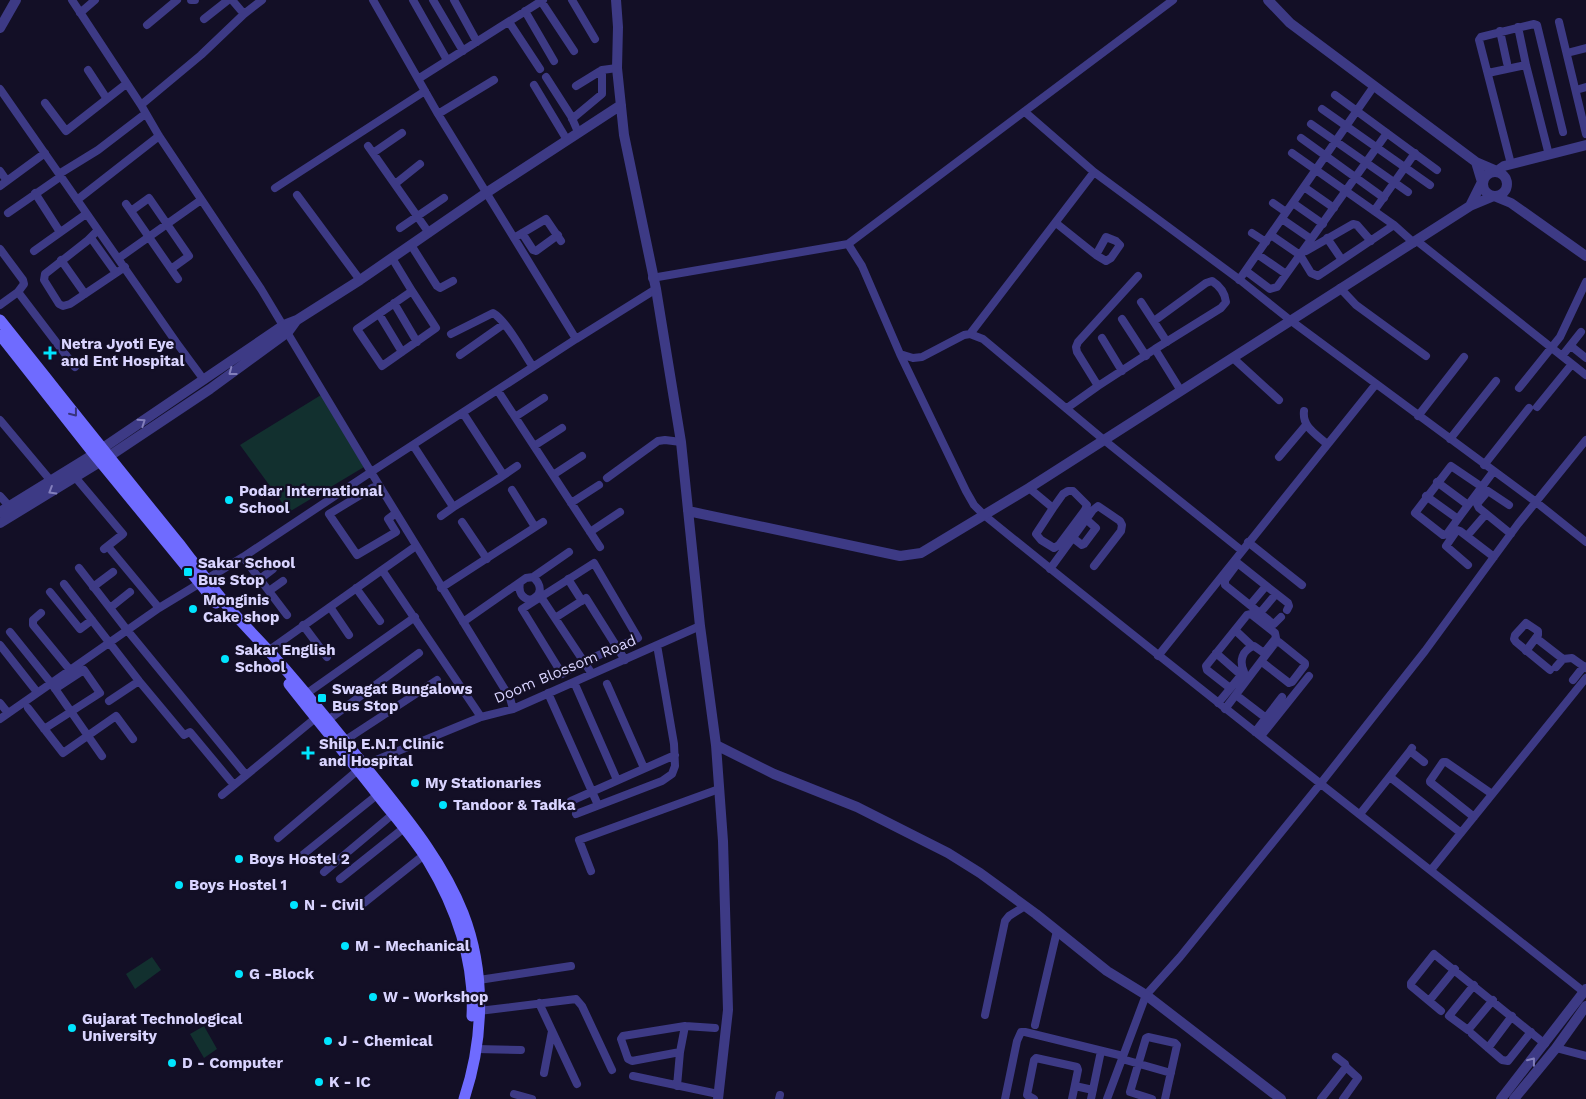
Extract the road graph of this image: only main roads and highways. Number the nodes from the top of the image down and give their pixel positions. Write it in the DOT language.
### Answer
graph roads {
  1 [pos="0,320"];
  2 [pos="2,340"];
  3 [pos="101,455"];
  4 [pos="266,653"];
  5 [pos="322,717"];
  6 [pos="361,768"];
  7 [pos="429,857"];
  8 [pos="477,983"];
  9 [pos="459,1099"];
  1 -- 3 [label="main road, one-way"];
  2 -- 3 [label="main road"];
  3 -- 4 [label="main road"];
  4 -- 5 [label="main road"];
  4 -- 5 [label="main road"];
  5 -- 6 [label="main road"];
  5 -- 6 [label="main road"];
  6 -- 7 [label="main road"];
  6 -- 7 [label="main road"];
  7 -- 8 [label="main road"];
  8 -- 9 [label="main road"];
  8 -- 9 [label="main road"];
}
